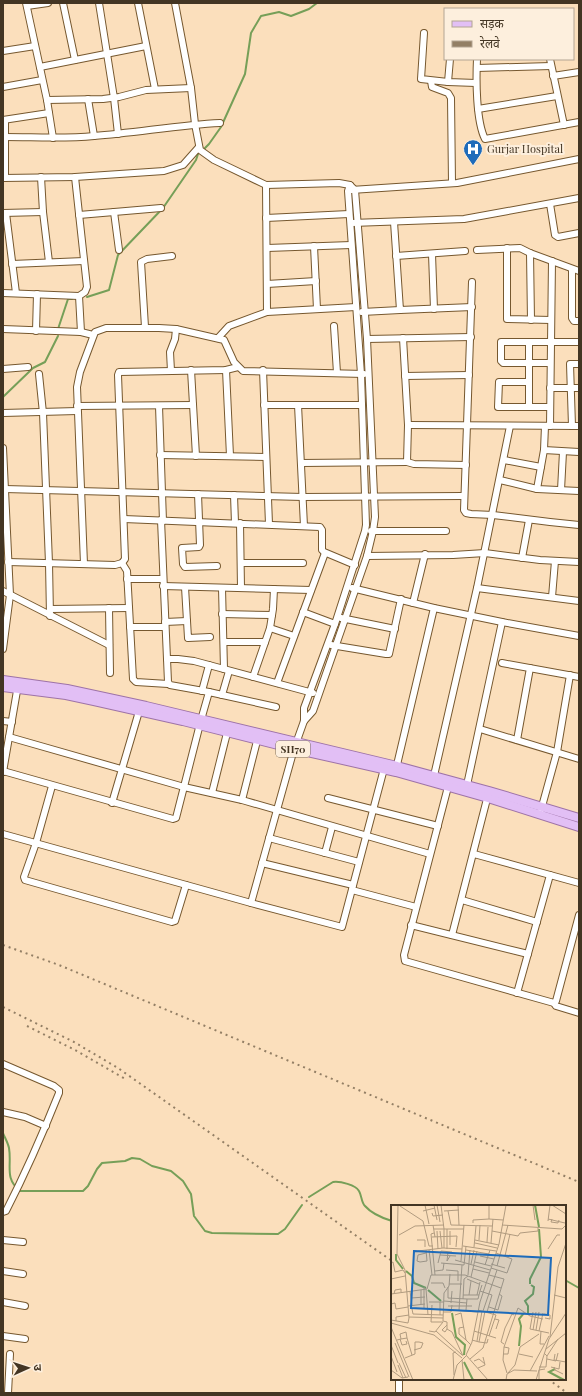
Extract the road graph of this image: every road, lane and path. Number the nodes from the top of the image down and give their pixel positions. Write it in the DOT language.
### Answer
graph roads {
  1 [pos="48,3"];
  2 [pos="62,3"];
  3 [pos="99,3"];
  4 [pos="138,3"];
  5 [pos="175,3"];
  6 [pos="26,5"];
  7 [pos="424,33"];
  8 [pos="35,46"];
  9 [pos="146,46"];
  10 [pos="3,51"];
  11 [pos="108,54"];
  12 [pos="75,60"];
  13 [pos="450,60"];
  14 [pos="477,60"];
  15 [pos="550,60"];
  16 [pos="551,66"];
  17 [pos="40,67"];
  18 [pos="477,68"];
  19 [pos="579,72"];
  20 [pos="554,76"];
  21 [pos="42,80"];
  22 [pos="431,81"];
  23 [pos="448,82"];
  24 [pos="476,83"];
  25 [pos="3,86"];
  26 [pos="191,88"];
  27 [pos="155,89"];
  28 [pos="557,96"];
  29 [pos="114,98"];
  30 [pos="47,100"];
  31 [pos="88,100"];
  32 [pos="478,109"];
  33 [pos="49,113"];
  34 [pos="4,120"];
  35 [pos="579,122"];
  36 [pos="220,123"];
  37 [pos="195,124"];
  38 [pos="564,125"];
  39 [pos="118,134"];
  40 [pos="94,136"];
  41 [pos="5,137"];
  42 [pos="53,138"];
  43 [pos="199,147"];
  44 [pos="579,159"];
  45 [pos="41,177"];
  46 [pos="75,177"];
  47 [pos="4,178"];
  48 [pos="452,183"];
  49 [pos="266,185"];
  50 [pos="351,189"];
  51 [pos="579,198"];
  52 [pos="550,204"];
  53 [pos="161,208"];
  54 [pos="43,212"];
  55 [pos="114,212"];
  56 [pos="4,213"];
  57 [pos="349,214"];
  58 [pos="79,215"];
  59 [pos="266,218"];
  60 [pos="394,222"];
  61 [pos="353,223"];
  62 [pos="579,233"];
  63 [pos="351,245"];
  64 [pos="314,246"];
  65 [pos="267,248"];
  66 [pos="507,248"];
  67 [pos="118,250"];
  68 [pos="477,250"];
  69 [pos="465,251"];
  70 [pos="530,253"];
  71 [pos="432,254"];
  72 [pos="172,256"];
  73 [pos="396,256"];
  74 [pos="84,261"];
  75 [pos="552,261"];
  76 [pos="49,262"];
  77 [pos="12,264"];
  78 [pos="576,270"];
  79 [pos="316,281"];
  80 [pos="472,282"];
  81 [pos="267,284"];
  82 [pos="3,293"];
  83 [pos="16,293"];
  84 [pos="37,294"];
  85 [pos="80,296"];
  86 [pos="472,307"];
  87 [pos="434,308"];
  88 [pos="317,309"];
  89 [pos="356,310"];
  90 [pos="400,310"];
  91 [pos="268,312"];
  92 [pos="365,312"];
  93 [pos="531,320"];
  94 [pos="551,320"];
  95 [pos="579,321"];
  96 [pos="334,326"];
  97 [pos="145,328"];
  98 [pos="3,329"];
  99 [pos="176,329"];
  100 [pos="36,330"];
  101 [pos="81,332"];
  102 [pos="93,335"];
  103 [pos="471,337"];
  104 [pos="218,338"];
  105 [pos="403,338"];
  106 [pos="367,339"];
  107 [pos="529,342"];
  108 [pos="550,342"];
  109 [pos="579,342"];
  110 [pos="529,363"];
  111 [pos="550,363"];
  112 [pos="579,364"];
  113 [pos="28,367"];
  114 [pos="238,367"];
  115 [pos="3,369"];
  116 [pos="170,370"];
  117 [pos="191,370"];
  118 [pos="226,370"];
  119 [pos="263,370"];
  120 [pos="337,373"];
  121 [pos="39,374"];
  122 [pos="360,374"];
  123 [pos="368,375"];
  124 [pos="469,375"];
  125 [pos="405,376"];
  126 [pos="529,382"];
  127 [pos="550,388"];
  128 [pos="571,388"];
  129 [pos="579,388"];
  130 [pos="193,405"];
  131 [pos="264,405"];
  132 [pos="362,405"];
  133 [pos="118,406"];
  134 [pos="159,406"];
  135 [pos="298,406"];
  136 [pos="550,407"];
  137 [pos="529,408"];
  138 [pos="77,409"];
  139 [pos="3,413"];
  140 [pos="43,413"];
  141 [pos="408,425"];
  142 [pos="467,425"];
  143 [pos="510,426"];
  144 [pos="548,426"];
  145 [pos="572,426"];
  146 [pos="579,426"];
  147 [pos="3,448"];
  148 [pos="544,450"];
  149 [pos="563,452"];
  150 [pos="579,452"];
  151 [pos="160,455"];
  152 [pos="196,456"];
  153 [pos="230,456"];
  154 [pos="266,457"];
  155 [pos="504,460"];
  156 [pos="407,462"];
  157 [pos="302,463"];
  158 [pos="364,463"];
  159 [pos="372,463"];
  160 [pos="466,465"];
  161 [pos="541,466"];
  162 [pos="500,480"];
  163 [pos="5,489"];
  164 [pos="537,489"];
  165 [pos="561,490"];
  166 [pos="45,491"];
  167 [pos="81,491"];
  168 [pos="579,491"];
  169 [pos="122,493"];
  170 [pos="162,494"];
  171 [pos="198,494"];
  172 [pos="234,495"];
  173 [pos="268,495"];
  174 [pos="464,496"];
  175 [pos="303,497"];
  176 [pos="373,497"];
  177 [pos="366,498"];
  178 [pos="493,515"];
  179 [pos="124,519"];
  180 [pos="162,520"];
  181 [pos="529,520"];
  182 [pos="199,522"];
  183 [pos="237,523"];
  184 [pos="269,524"];
  185 [pos="579,525"];
  186 [pos="304,526"];
  187 [pos="365,531"];
  188 [pos="374,531"];
  189 [pos="446,531"];
  190 [pos="5,540"];
  191 [pos="325,552"];
  192 [pos="485,553"];
  193 [pos="425,554"];
  194 [pos="367,556"];
  195 [pos="522,558"];
  196 [pos="555,561"];
  197 [pos="8,562"];
  198 [pos="579,562"];
  199 [pos="49,563"];
  200 [pos="122,563"];
  201 [pos="241,563"];
  202 [pos="303,563"];
  203 [pos="84,564"];
  204 [pos="354,565"];
  205 [pos="217,566"];
  206 [pos="127,579"];
  207 [pos="163,579"];
  208 [pos="163,586"];
  209 [pos="185,587"];
  210 [pos="222,588"];
  211 [pos="241,588"];
  212 [pos="347,588"];
  213 [pos="477,588"];
  214 [pos="274,589"];
  215 [pos="355,589"];
  216 [pos="311,590"];
  217 [pos="3,591"];
  218 [pos="10,595"];
  219 [pos="552,597"];
  220 [pos="401,599"];
  221 [pos="579,601"];
  222 [pos="413,603"];
  223 [pos="109,608"];
  224 [pos="129,608"];
  225 [pos="434,608"];
  226 [pos="50,609"];
  227 [pos="303,612"];
  228 [pos="222,614"];
  229 [pos="272,615"];
  230 [pos="50,616"];
  231 [pos="471,616"];
  232 [pos="341,618"];
  233 [pos="5,619"];
  234 [pos="187,621"];
  235 [pos="502,622"];
  236 [pos="335,624"];
  237 [pos="165,625"];
  238 [pos="130,627"];
  239 [pos="270,628"];
  240 [pos="394,630"];
  241 [pos="294,636"];
  242 [pos="579,636"];
  243 [pos="210,637"];
  244 [pos="224,642"];
  245 [pos="265,642"];
  246 [pos="328,644"];
  247 [pos="109,646"];
  248 [pos="335,646"];
  249 [pos="3,648"];
  250 [pos="166,659"];
  251 [pos="502,663"];
  252 [pos="209,666"];
  253 [pos="530,668"];
  254 [pos="227,670"];
  255 [pos="110,673"];
  256 [pos="570,675"];
  257 [pos="253,676"];
  258 [pos="579,677"];
  259 [pos="3,680"];
  260 [pos="277,683"];
  261 [pos="168,684"];
  262 [pos="18,685"];
  263 [pos="3,687"];
  264 [pos="202,691"];
  265 [pos="209,692"];
  266 [pos="310,692"];
  267 [pos="222,694"];
  268 [pos="318,695"];
  269 [pos="276,707"];
  270 [pos="140,708"];
  271 [pos="3,721"];
  272 [pos="304,721"];
  273 [pos="12,722"];
  274 [pos="200,722"];
  275 [pos="480,729"];
  276 [pos="227,733"];
  277 [pos="9,737"];
  278 [pos="258,737"];
  279 [pos="517,740"];
  280 [pos="295,746"];
  281 [pos="5,748"];
  282 [pos="557,752"];
  283 [pos="579,759"];
  284 [pos="385,767"];
  285 [pos="122,769"];
  286 [pos="396,769"];
  287 [pos="3,772"];
  288 [pos="433,779"];
  289 [pos="449,784"];
  290 [pos="467,785"];
  291 [pos="52,786"];
  292 [pos="184,787"];
  293 [pos="212,793"];
  294 [pos="489,794"];
  295 [pos="328,798"];
  296 [pos="242,800"];
  297 [pos="112,802"];
  298 [pos="277,810"];
  299 [pos="373,810"];
  300 [pos="541,811"];
  301 [pos="579,818"];
  302 [pos="332,826"];
  303 [pos="438,826"];
  304 [pos="579,827"];
  305 [pos="3,834"];
  306 [pos="366,836"];
  307 [pos="269,838"];
  308 [pos="36,843"];
  309 [pos="325,853"];
  310 [pos="430,854"];
  311 [pos="474,854"];
  312 [pos="359,862"];
  313 [pos="262,863"];
  314 [pos="550,875"];
  315 [pos="579,883"];
  316 [pos="186,885"];
  317 [pos="352,887"];
  318 [pos="462,900"];
  319 [pos="251,903"];
  320 [pos="416,907"];
  321 [pos="579,915"];
  322 [pos="537,922"];
  323 [pos="578,924"];
  324 [pos="412,925"];
  325 [pos="452,935"];
  326 [pos="528,954"];
  327 [pos="517,993"];
  328 [pos="554,1003"];
  329 [pos="579,1013"];
  330 [pos="3,1064"];
  331 [pos="3,1112"];
  332 [pos="46,1126"];
  333 [pos="3,1212"];
  334 [pos="3,1240"];
  335 [pos="23,1242"];
  336 [pos="3,1271"];
  337 [pos="23,1274"];
  338 [pos="3,1302"];
  339 [pos="25,1306"];
  340 [pos="3,1336"];
  341 [pos="24,1339"];
  342 [pos="10,1354"];
  343 [pos="400,1380"];
  344 [pos="8,1393"];
  345 [pos="399,1393"];
  1 -- 6 [label="street"];
  2 -- 12 [label="street"];
  3 -- 11 [label="street"];
  4 -- 9 [label="street"];
  5 -- 26 [label="street"];
  6 -- 8 [label="street"];
  7 -- 22 [label="street"];
  8 -- 10 [label="street"];
  8 -- 17 [label="street"];
  9 -- 11 [label="street"];
  9 -- 27 [label="street"];
  11 -- 12 [label="street"];
  11 -- 29 [label="street"];
  12 -- 17 [label="street"];
  13 -- 23 [label="street"];
  14 -- 18 [label="street"];
  15 -- 16 [label="street"];
  16 -- 18 [label="street"];
  16 -- 20 [label="street"];
  17 -- 21 [label="street"];
  18 -- 24 [label="street"];
  19 -- 20 [label="street"];
  20 -- 28 [label="street"];
  21 -- 25 [label="street"];
  21 -- 30 [label="street"];
  22 -- 23 [label="street"];
  22 -- 48 [label="street"];
  23 -- 24 [label="street"];
  24 -- 32 [label="street"];
  26 -- 27 [label="street"];
  26 -- 37 [label="street"];
  27 -- 29 [label="street"];
  28 -- 32 [label="street"];
  28 -- 38 [label="street"];
  29 -- 31 [label="street"];
  29 -- 39 [label="street"];
  30 -- 31 [label="street"];
  30 -- 33 [label="street"];
  31 -- 40 [label="street"];
  32 -- 38 [label="street"];
  33 -- 34 [label="street"];
  33 -- 42 [label="street"];
  34 -- 41 [label="street"];
  35 -- 38 [label="street"];
  36 -- 37 [label="street"];
  37 -- 39 [label="street"];
  37 -- 43 [label="street"];
  39 -- 40 [label="street"];
  40 -- 42 [label="street"];
  41 -- 42 [label="street"];
  41 -- 47 [label="street"];
  43 -- 46 [label="street"];
  43 -- 49 [label="street"];
  44 -- 48 [label="street"];
  45 -- 46 [label="street"];
  45 -- 47 [label="street"];
  45 -- 54 [label="street"];
  46 -- 58 [label="street"];
  48 -- 50 [label="street"];
  49 -- 50 [label="street"];
  49 -- 59 [label="street"];
  50 -- 57 [label="street"];
  50 -- 61 [label="street"];
  51 -- 52 [label="street"];
  52 -- 60 [label="street"];
  52 -- 62 [label="street"];
  53 -- 55 [label="street"];
  54 -- 56 [label="street"];
  54 -- 76 [label="street"];
  55 -- 58 [label="street"];
  55 -- 67 [label="street"];
  56 -- 77 [label="street"];
  57 -- 59 [label="street"];
  57 -- 61 [label="street"];
  58 -- 74 [label="street"];
  59 -- 65 [label="street"];
  60 -- 61 [label="street"];
  60 -- 73 [label="street"];
  61 -- 63 [label="street"];
  61 -- 92 [label="street"];
  63 -- 64 [label="street"];
  63 -- 89 [label="street"];
  64 -- 65 [label="street"];
  64 -- 79 [label="street"];
  65 -- 81 [label="street"];
  66 -- 68 [label="street"];
  66 -- 70 [label="street"];
  66 -- 93 [label="street"];
  69 -- 71 [label="street"];
  70 -- 75 [label="street"];
  70 -- 93 [label="street"];
  71 -- 73 [label="street"];
  71 -- 87 [label="street"];
  72 -- 97 [label="street"];
  73 -- 90 [label="street"];
  74 -- 76 [label="street"];
  74 -- 85 [label="street"];
  75 -- 78 [label="street"];
  75 -- 94 [label="street"];
  76 -- 77 [label="street"];
  77 -- 83 [label="street"];
  78 -- 95 [label="street"];
  79 -- 81 [label="street"];
  79 -- 88 [label="street"];
  80 -- 86 [label="street"];
  81 -- 91 [label="street"];
  82 -- 83 [label="street"];
  83 -- 84 [label="street"];
  84 -- 85 [label="street"];
  84 -- 100 [label="street"];
  85 -- 101 [label="street"];
  86 -- 87 [label="street"];
  86 -- 103 [label="street"];
  87 -- 90 [label="street"];
  88 -- 89 [label="street"];
  88 -- 91 [label="street"];
  89 -- 92 [label="street"];
  89 -- 122 [label="street"];
  90 -- 92 [label="street"];
  91 -- 104 [label="street"];
  92 -- 106 [label="street"];
  93 -- 94 [label="street"];
  94 -- 108 [label="street"];
  96 -- 120 [label="street"];
  97 -- 99 [label="street"];
  97 -- 102 [label="street"];
  98 -- 100 [label="street"];
  99 -- 104 [label="street"];
  99 -- 116 [label="street"];
  100 -- 101 [label="street"];
  101 -- 102 [label="street"];
  102 -- 138 [label="street"];
  103 -- 105 [label="street"];
  103 -- 124 [label="street"];
  104 -- 114 [label="street"];
  105 -- 106 [label="street"];
  105 -- 125 [label="street"];
  106 -- 123 [label="street"];
  107 -- 108 [label="street"];
  107 -- 110 [label="street"];
  107 -- 110 [label="street"];
  108 -- 109 [label="street"];
  108 -- 111 [label="street"];
  110 -- 111 [label="street"];
  110 -- 126 [label="street"];
  111 -- 127 [label="street"];
  112 -- 128 [label="street"];
  113 -- 115 [label="street"];
  114 -- 118 [label="street"];
  114 -- 119 [label="street"];
  116 -- 117 [label="street"];
  116 -- 133 [label="street"];
  117 -- 118 [label="street"];
  117 -- 130 [label="street"];
  118 -- 153 [label="street"];
  119 -- 120 [label="street"];
  119 -- 131 [label="street"];
  120 -- 122 [label="street"];
  121 -- 140 [label="street"];
  122 -- 123 [label="street"];
  122 -- 132 [label="street"];
  123 -- 159 [label="street"];
  124 -- 125 [label="street"];
  124 -- 142 [label="street"];
  125 -- 141 [label="street"];
  126 -- 137 [label="street"];
  126 -- 137 [label="street"];
  127 -- 128 [label="street"];
  127 -- 136 [label="street"];
  128 -- 129 [label="street"];
  128 -- 145 [label="street"];
  130 -- 134 [label="street"];
  130 -- 152 [label="street"];
  131 -- 135 [label="street"];
  131 -- 154 [label="street"];
  132 -- 135 [label="street"];
  132 -- 158 [label="street"];
  133 -- 134 [label="street"];
  133 -- 138 [label="street"];
  133 -- 169 [label="street"];
  134 -- 151 [label="street"];
  135 -- 157 [label="street"];
  136 -- 137 [label="street"];
  136 -- 144 [label="street"];
  138 -- 140 [label="street"];
  138 -- 167 [label="street"];
  139 -- 140 [label="street"];
  140 -- 166 [label="street"];
  141 -- 142 [label="street"];
  141 -- 156 [label="street"];
  142 -- 143 [label="street"];
  142 -- 160 [label="street"];
  143 -- 144 [label="street"];
  143 -- 155 [label="street"];
  144 -- 145 [label="street"];
  144 -- 148 [label="street"];
  145 -- 146 [label="street"];
  147 -- 163 [label="street"];
  148 -- 149 [label="street"];
  148 -- 161 [label="street"];
  149 -- 150 [label="street"];
  149 -- 165 [label="street"];
  151 -- 152 [label="street"];
  151 -- 170 [label="street"];
  152 -- 153 [label="street"];
  153 -- 154 [label="street"];
  154 -- 173 [label="street"];
  155 -- 161 [label="street"];
  155 -- 162 [label="street"];
  156 -- 159 [label="street"];
  156 -- 160 [label="street"];
  157 -- 158 [label="street"];
  157 -- 175 [label="street"];
  158 -- 159 [label="street"];
  158 -- 177 [label="street"];
  159 -- 176 [label="street"];
  160 -- 174 [label="street"];
  161 -- 164 [label="street"];
  162 -- 164 [label="street"];
  162 -- 178 [label="street"];
  163 -- 166 [label="street"];
  163 -- 190 [label="street"];
  164 -- 165 [label="street"];
  165 -- 168 [label="street"];
  166 -- 167 [label="street"];
  166 -- 199 [label="street"];
  167 -- 169 [label="street"];
  167 -- 203 [label="street"];
  169 -- 170 [label="street"];
  169 -- 179 [label="street"];
  170 -- 171 [label="street"];
  170 -- 180 [label="street"];
  171 -- 172 [label="street"];
  171 -- 182 [label="street"];
  172 -- 173 [label="street"];
  172 -- 183 [label="street"];
  173 -- 175 [label="street"];
  173 -- 184 [label="street"];
  174 -- 176 [label="street"];
  174 -- 178 [label="street"];
  175 -- 177 [label="street"];
  175 -- 186 [label="street"];
  176 -- 177 [label="street"];
  176 -- 188 [label="street"];
  177 -- 187 [label="street"];
  178 -- 181 [label="street"];
  178 -- 192 [label="street"];
  179 -- 180 [label="street"];
  179 -- 200 [label="street"];
  180 -- 182 [label="street"];
  180 -- 207 [label="street"];
  181 -- 185 [label="street"];
  181 -- 195 [label="street"];
  182 -- 183 [label="street"];
  182 -- 205 [label="street"];
  183 -- 184 [label="street"];
  183 -- 201 [label="street"];
  184 -- 186 [label="street"];
  186 -- 191 [label="street"];
  187 -- 188 [label="street"];
  187 -- 204 [label="street"];
  188 -- 189 [label="street"];
  188 -- 194 [label="street"];
  190 -- 197 [label="street"];
  191 -- 204 [label="street"];
  191 -- 216 [label="street"];
  192 -- 193 [label="street"];
  192 -- 195 [label="street"];
  192 -- 213 [label="street"];
  193 -- 194 [label="street"];
  193 -- 222 [label="street"];
  194 -- 215 [label="street"];
  195 -- 196 [label="street"];
  196 -- 198 [label="street"];
  196 -- 219 [label="street"];
  197 -- 199 [label="street"];
  197 -- 218 [label="street"];
  199 -- 203 [label="street"];
  199 -- 226 [label="street"];
  200 -- 203 [label="street"];
  200 -- 206 [label="street"];
  201 -- 202 [label="street"];
  201 -- 211 [label="street"];
  204 -- 212 [label="street"];
  206 -- 207 [label="street"];
  206 -- 224 [label="street"];
  207 -- 208 [label="street"];
  208 -- 209 [label="street"];
  208 -- 237 [label="street"];
  209 -- 210 [label="street"];
  209 -- 234 [label="street"];
  210 -- 211 [label="street"];
  210 -- 228 [label="street"];
  211 -- 214 [label="street"];
  212 -- 215 [label="street"];
  212 -- 232 [label="street"];
  213 -- 219 [label="street"];
  213 -- 231 [label="street"];
  214 -- 216 [label="street"];
  214 -- 229 [label="street"];
  215 -- 220 [label="street"];
  215 -- 232 [label="street"];
  216 -- 227 [label="street"];
  217 -- 218 [label="street"];
  218 -- 230 [label="street"];
  218 -- 233 [label="street"];
  219 -- 221 [label="street"];
  220 -- 222 [label="street"];
  220 -- 240 [label="street"];
  222 -- 225 [label="street"];
  223 -- 224 [label="street"];
  223 -- 226 [label="street"];
  223 -- 247 [label="street"];
  224 -- 238 [label="street"];
  225 -- 231 [label="street"];
  225 -- 286 [label="street"];
  226 -- 230 [label="street"];
  227 -- 236 [label="street"];
  227 -- 241 [label="street"];
  228 -- 229 [label="street"];
  228 -- 244 [label="street"];
  229 -- 239 [label="street"];
  230 -- 247 [label="street"];
  231 -- 235 [label="street"];
  231 -- 288 [label="street"];
  232 -- 236 [label="street"];
  232 -- 240 [label="street"];
  232 -- 248 [label="street"];
  233 -- 249 [label="street"];
  234 -- 237 [label="street"];
  234 -- 243 [label="street"];
  235 -- 242 [label="street"];
  235 -- 275 [label="street"];
  236 -- 246 [label="street"];
  237 -- 238 [label="street"];
  237 -- 250 [label="street"];
  238 -- 261 [label="street"];
  239 -- 241 [label="street"];
  239 -- 245 [label="street"];
  240 -- 248 [label="street"];
  241 -- 260 [label="street"];
  244 -- 245 [label="street"];
  244 -- 254 [label="street"];
  245 -- 257 [label="street"];
  246 -- 248 [label="street"];
  246 -- 266 [label="street"];
  247 -- 255 [label="street"];
  248 -- 268 [label="street"];
  250 -- 252 [label="street"];
  250 -- 261 [label="street"];
  251 -- 253 [label="street"];
  252 -- 254 [label="street"];
  252 -- 264 [label="street"];
  253 -- 256 [label="street"];
  253 -- 279 [label="street"];
  254 -- 257 [label="street"];
  254 -- 267 [label="street"];
  256 -- 258 [label="street"];
  256 -- 282 [label="street"];
  257 -- 260 [label="street"];
  259 -- 262 [label="main road, SH70"];
  260 -- 266 [label="street"];
  261 -- 264 [label="street"];
  262 -- 263 [label="main road, SH70"];
  262 -- 270 [label="main road, SH70"];
  262 -- 273 [label="street"];
  264 -- 265 [label="street"];
  265 -- 267 [label="street"];
  265 -- 274 [label="street"];
  266 -- 268 [label="street"];
  266 -- 272 [label="street"];
  267 -- 269 [label="street"];
  268 -- 272 [label="street"];
  270 -- 274 [label="main road, SH70"];
  270 -- 285 [label="street"];
  271 -- 273 [label="street"];
  272 -- 280 [label="street"];
  273 -- 277 [label="street"];
  274 -- 276 [label="main road, SH70"];
  274 -- 278 [label="main road, SH70"];
  274 -- 292 [label="street"];
  275 -- 279 [label="street"];
  275 -- 290 [label="street"];
  276 -- 278 [label="main road, SH70"];
  276 -- 293 [label="street"];
  277 -- 281 [label="street"];
  277 -- 285 [label="street"];
  278 -- 280 [label="main road, SH70"];
  278 -- 296 [label="street"];
  279 -- 282 [label="street"];
  280 -- 284 [label="main road, SH70"];
  280 -- 298 [label="street"];
  281 -- 287 [label="street"];
  282 -- 283 [label="street"];
  282 -- 300 [label="street"];
  284 -- 286 [label="main road, SH70"];
  284 -- 299 [label="street"];
  285 -- 292 [label="street"];
  285 -- 297 [label="street"];
  286 -- 288 [label="main road, SH70"];
  287 -- 291 [label="street"];
  288 -- 289 [label="main road, SH70"];
  289 -- 290 [label="main road, SH70"];
  289 -- 294 [label="main road, SH70"];
  289 -- 303 [label="street"];
  290 -- 294 [label="main road, SH70"];
  291 -- 297 [label="street"];
  291 -- 308 [label="street"];
  292 -- 293 [label="street"];
  292 -- 297 [label="street"];
  293 -- 296 [label="street"];
  294 -- 300 [label="main road, SH70"];
  294 -- 311 [label="street"];
  295 -- 299 [label="street"];
  296 -- 298 [label="street"];
  298 -- 302 [label="street"];
  298 -- 307 [label="street"];
  299 -- 303 [label="street"];
  299 -- 306 [label="street"];
  300 -- 301 [label="main road, SH70"];
  300 -- 304 [label="main road, SH70"];
  302 -- 306 [label="street"];
  302 -- 309 [label="street"];
  303 -- 310 [label="street"];
  305 -- 308 [label="street"];
  306 -- 310 [label="street"];
  306 -- 312 [label="street"];
  307 -- 309 [label="street"];
  307 -- 313 [label="street"];
  308 -- 316 [label="street"];
  308 -- 316 [label="street"];
  309 -- 312 [label="street"];
  310 -- 320 [label="street"];
  311 -- 314 [label="street"];
  311 -- 318 [label="street"];
  312 -- 317 [label="street"];
  313 -- 317 [label="street"];
  313 -- 319 [label="street"];
  314 -- 315 [label="street"];
  314 -- 322 [label="street"];
  316 -- 319 [label="street"];
  317 -- 319 [label="street"];
  317 -- 320 [label="street"];
  318 -- 322 [label="street"];
  318 -- 325 [label="street"];
  320 -- 324 [label="street"];
  321 -- 323 [label="street"];
  322 -- 326 [label="street"];
  323 -- 328 [label="street"];
  324 -- 325 [label="street"];
  324 -- 327 [label="street"];
  325 -- 326 [label="street"];
  326 -- 327 [label="street"];
  327 -- 328 [label="street"];
  328 -- 329 [label="street"];
  330 -- 332 [label="street"];
  331 -- 332 [label="street"];
  332 -- 333 [label="street"];
  334 -- 335 [label="street"];
  336 -- 337 [label="street"];
  338 -- 339 [label="street"];
  340 -- 341 [label="street"];
  342 -- 344 [label="street"];
  343 -- 345 [label="street"];
}
